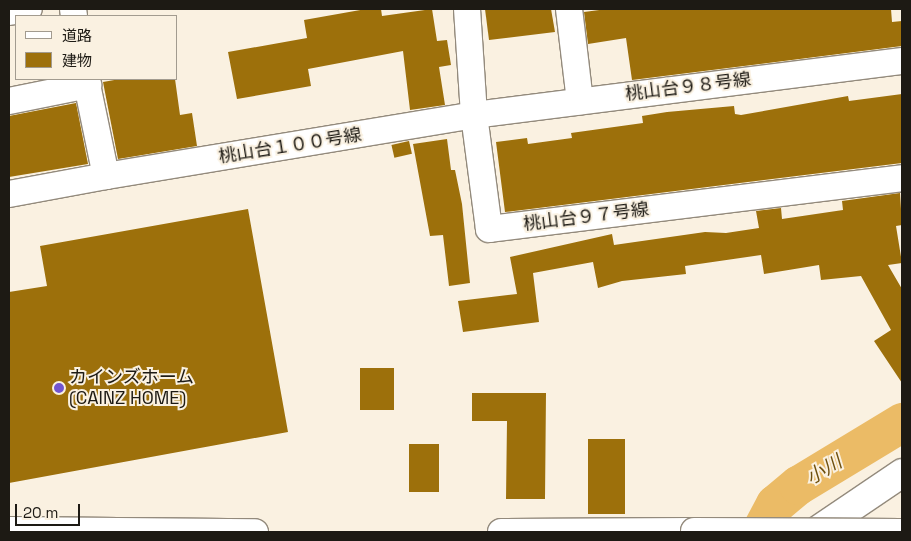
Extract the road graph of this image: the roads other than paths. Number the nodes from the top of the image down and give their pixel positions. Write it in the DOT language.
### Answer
graph roads {
  1 [pos="28,9"];
  2 [pos="467,9"];
  3 [pos="569,9"];
  4 [pos="9,12"];
  5 [pos="902,60"];
  6 [pos="87,82"];
  7 [pos="9,101"];
  8 [pos="580,101"];
  9 [pos="474,116"];
  10 [pos="106,176"];
  11 [pos="902,178"];
  12 [pos="9,194"];
  13 [pos="902,472"];
  14 [pos="9,530"];
  15 [pos="694,531"];
  16 [pos="255,532"];
  17 [pos="501,532"];
  18 [pos="815,532"];
  19 [pos="902,532"];
  1 -- 4 [label="street"];
  2 -- 9 [label="street, 桃山台９７号線"];
  3 -- 8 [label="street"];
  5 -- 8 [label="street, 桃山台９８号線"];
  6 -- 7 [label="street"];
  6 -- 10 [label="street"];
  8 -- 9 [label="street, 桃山台９８号線"];
  9 -- 10 [label="street, 桃山台１００号線"];
  9 -- 11 [label="street, 桃山台９７号線"];
  10 -- 12 [label="street, 桃山台１００号線"];
  13 -- 18 [label="main road"];
  14 -- 16 [label="street"];
  15 -- 17 [label="street"];
  15 -- 19 [label="street, bridge"];
}
